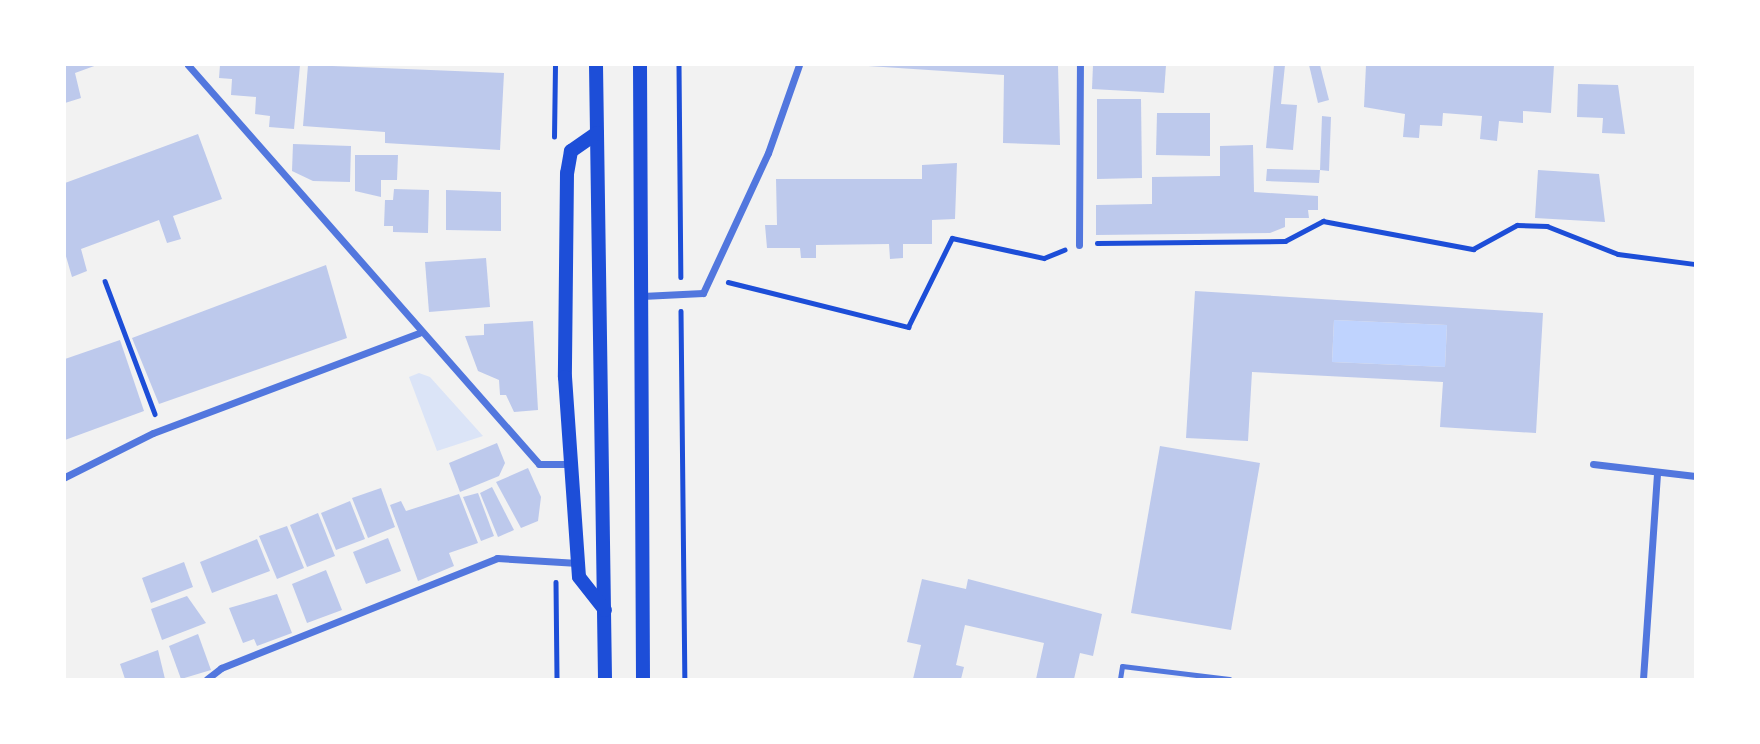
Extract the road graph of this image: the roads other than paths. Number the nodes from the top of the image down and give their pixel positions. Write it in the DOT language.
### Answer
graph roads {
  1 [pos="188,65"];
  2 [pos="596,65"];
  3 [pos="640,65"];
  4 [pos="799,65"];
  5 [pos="1080,65"];
  6 [pos="597,133"];
  7 [pos="1079,245"];
  8 [pos="641,296"];
  9 [pos="419,333"];
  10 [pos="572,464"];
  11 [pos="1593,464"];
  12 [pos="1657,474"];
  13 [pos="1695,476"];
  14 [pos="65,477"];
  15 [pos="579,564"];
  16 [pos="605,610"];
  17 [pos="207,679"];
  18 [pos="605,679"];
  19 [pos="643,679"];
  20 [pos="1121,679"];
  21 [pos="1229,679"];
  22 [pos="1643,679"];
  1 -- 9 [label="street"];
  2 -- 6 [label="main road"];
  3 -- 8 [label="main road"];
  4 -- 8 [label="street"];
  5 -- 7 [label="street"];
  6 -- 10 [label="main road"];
  6 -- 16 [label="main road"];
  8 -- 19 [label="main road"];
  9 -- 10 [label="street"];
  9 -- 14 [label="street"];
  10 -- 15 [label="main road"];
  11 -- 12 [label="street"];
  12 -- 13 [label="street"];
  12 -- 22 [label="street"];
  15 -- 16 [label="main road"];
  15 -- 17 [label="street"];
  16 -- 18 [label="main road"];
  20 -- 21 [label="lane"];
}
